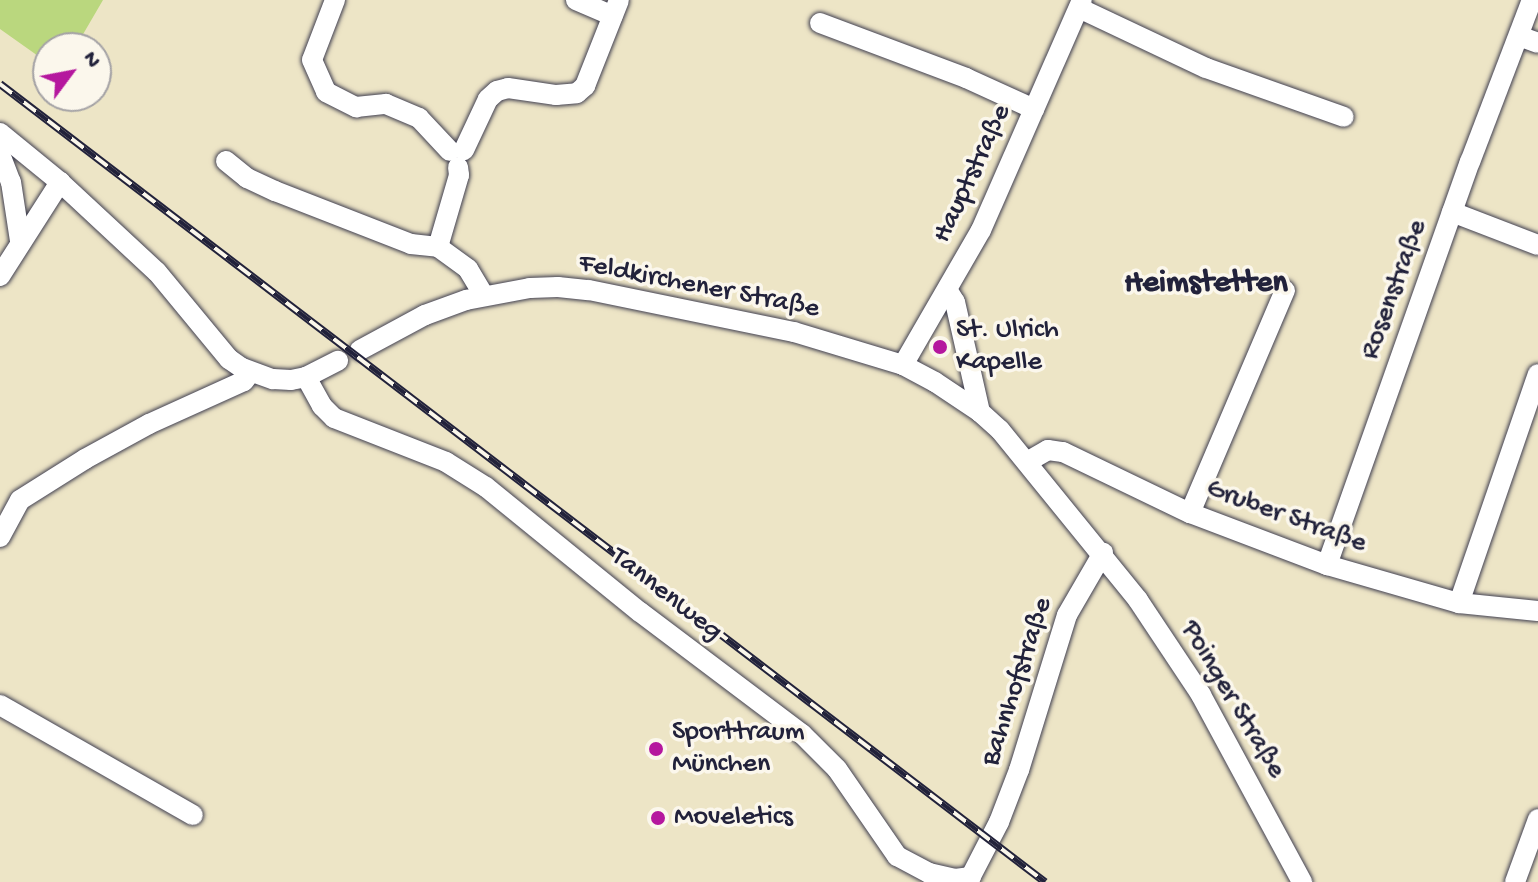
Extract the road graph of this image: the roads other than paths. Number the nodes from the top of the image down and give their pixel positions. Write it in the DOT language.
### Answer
graph roads {
  1 [pos="335,0"];
  2 [pos="576,0"];
  3 [pos="1532,0"];
  4 [pos="1081,4"];
  5 [pos="616,8"];
  6 [pos="820,23"];
  7 [pos="1528,40"];
  8 [pos="1034,109"];
  9 [pos="1344,117"];
  10 [pos="0,133"];
  11 [pos="0,154"];
  12 [pos="457,156"];
  13 [pos="226,161"];
  14 [pos="60,182"];
  15 [pos="1452,212"];
  16 [pos="20,241"];
  17 [pos="1538,245"];
  18 [pos="438,247"];
  19 [pos="0,276"];
  20 [pos="1285,290"];
  21 [pos="948,291"];
  22 [pos="484,296"];
  23 [pos="360,350"];
  24 [pos="338,361"];
  25 [pos="903,365"];
  26 [pos="250,373"];
  27 [pos="1538,374"];
  28 [pos="306,377"];
  29 [pos="980,412"];
  30 [pos="1027,462"];
  31 [pos="1190,513"];
  32 [pos="0,537"];
  33 [pos="1103,553"];
  34 [pos="1327,565"];
  35 [pos="1459,603"];
  36 [pos="1538,611"];
  37 [pos="0,705"];
  38 [pos="193,815"];
  39 [pos="1538,819"];
  40 [pos="970,880"];
  41 [pos="1302,882"];
  42 [pos="1515,882"];
  1 -- 12 [label="street"];
  2 -- 5 [label="street"];
  3 -- 7 [label="street, Rosenstraße"];
  4 -- 8 [label="street, Hauptstraße"];
  4 -- 9 [label="street"];
  5 -- 12 [label="street"];
  6 -- 8 [label="street"];
  7 -- 15 [label="street, Rosenstraße"];
  8 -- 21 [label="street, Hauptstraße"];
  10 -- 14 [label="street"];
  11 -- 16 [label="street"];
  12 -- 18 [label="street"];
  13 -- 18 [label="street"];
  14 -- 16 [label="street"];
  14 -- 26 [label="street"];
  15 -- 17 [label="street"];
  15 -- 34 [label="street, Rosenstraße"];
  16 -- 19 [label="street"];
  18 -- 22 [label="street"];
  20 -- 31 [label="street"];
  21 -- 25 [label="street, Hauptstraße"];
  21 -- 29 [label="street"];
  22 -- 23 [label="street, Feldkirchener Straße"];
  22 -- 25 [label="street, Feldkirchener Straße"];
  24 -- 28 [label="street"];
  25 -- 29 [label="street, Feldkirchener Straße"];
  26 -- 28 [label="street"];
  26 -- 32 [label="street"];
  27 -- 35 [label="street"];
  28 -- 40 [label="street, Tannenweg"];
  29 -- 30 [label="street"];
  30 -- 31 [label="street, Gruber Straße"];
  30 -- 33 [label="street"];
  31 -- 34 [label="street, Gruber Straße"];
  33 -- 40 [label="street, Bahnhofstraße"];
  33 -- 41 [label="street, Poinger Straße"];
  34 -- 35 [label="street, Gruber Straße"];
  35 -- 36 [label="street, Gruber Straße"];
  37 -- 38 [label="street"];
  39 -- 42 [label="street"];
}
